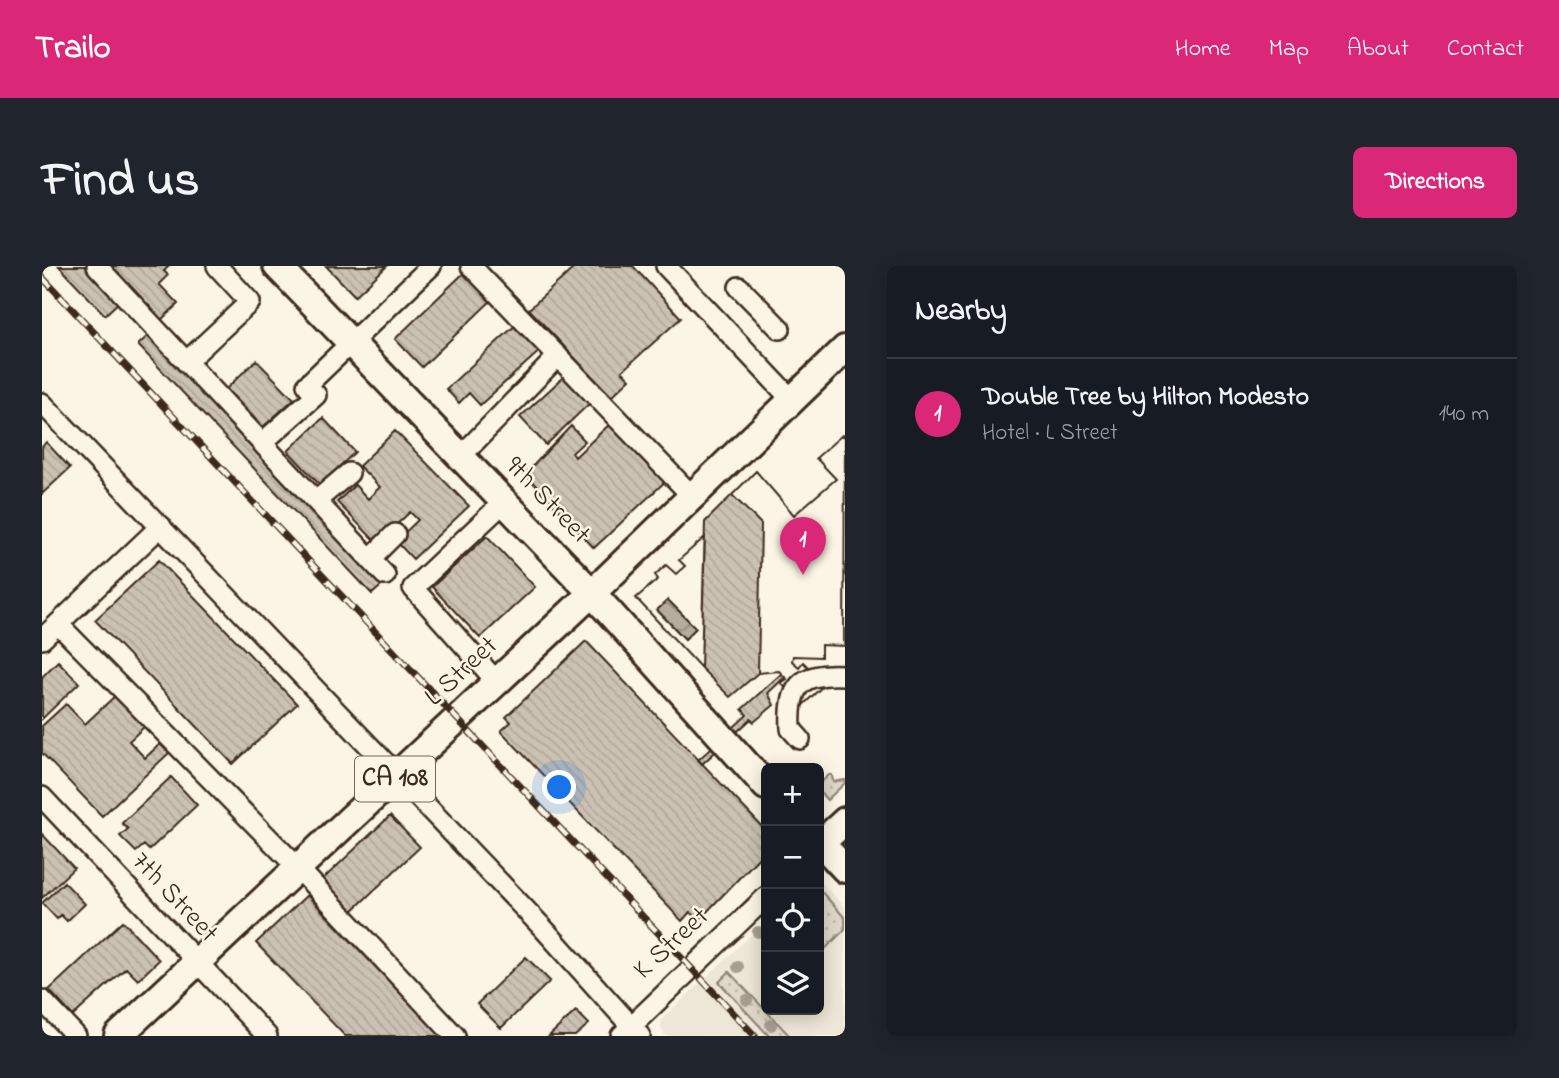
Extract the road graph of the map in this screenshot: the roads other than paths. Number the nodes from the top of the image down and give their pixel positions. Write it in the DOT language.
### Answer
graph roads {
  1 [pos="97,266"];
  2 [pos="217,266"];
  3 [pos="277,266"];
  4 [pos="431,266"];
  5 [pos="471,266"];
  6 [pos="666,266"];
  7 [pos="739,287"];
  8 [pos="780,329"];
  9 [pos="353,344"];
  10 [pos="845,349"];
  11 [pos="558,356"];
  12 [pos="186,362"];
  13 [pos="793,401"];
  14 [pos="42,403"];
  15 [pos="262,443"];
  16 [pos="461,456"];
  17 [pos="349,473"];
  18 [pos="693,497"];
  19 [pos="316,501"];
  20 [pos="504,502"];
  21 [pos="161,526"];
  22 [pos="395,534"];
  23 [pos="370,559"];
  24 [pos="385,575"];
  25 [pos="592,593"];
  26 [pos="58,624"];
  27 [pos="42,639"];
  28 [pos="844,675"];
  29 [pos="497,682"];
  30 [pos="800,739"];
  31 [pos="398,776"];
  32 [pos="761,780"];
  33 [pos="42,797"];
  34 [pos="845,821"];
  35 [pos="824,839"];
  36 [pos="824,847"];
  37 [pos="297,867"];
  38 [pos="845,869"];
  39 [pos="761,902"];
  40 [pos="195,961"];
  41 [pos="42,1000"];
  42 [pos="631,1033"];
  43 [pos="76,1036"];
  44 [pos="118,1036"];
  45 [pos="267,1036"];
  46 [pos="455,1036"];
  1 -- 12 [label="street"];
  2 -- 12 [label="street"];
  3 -- 9 [label="main road, 9th Street"];
  4 -- 9 [label="street"];
  5 -- 11 [label="street"];
  6 -- 13 [label="street"];
  7 -- 8 [label="street"];
  9 -- 15 [label="street"];
  9 -- 16 [label="main road, 9th Street"];
  10 -- 13 [label="main road, L Street / CA 108"];
  11 -- 16 [label="street"];
  11 -- 18 [label="street"];
  12 -- 15 [label="street"];
  13 -- 18 [label="main road, L Street / CA 108"];
  14 -- 21 [label="street"];
  15 -- 19 [label="street"];
  16 -- 20 [label="main road, 9th Street"];
  17 -- 19 [label="street"];
  18 -- 25 [label="main road, L Street / CA 108"];
  19 -- 23 [label="street"];
  20 -- 25 [label="main road, 9th Street"];
  20 -- 29 [label="street"];
  21 -- 26 [label="street"];
  21 -- 31 [label="street"];
  22 -- 23 [label="street"];
  23 -- 24 [label="street"];
  25 -- 29 [label="main road, L Street / CA 108"];
  25 -- 32 [label="main road, 9th Street"];
  26 -- 27 [label="street"];
  26 -- 37 [label="street"];
  28 -- 30 [label="street"];
  29 -- 31 [label="main road, L Street / CA 108"];
  31 -- 37 [label="main road, L Street / CA 108"];
  31 -- 42 [label="street"];
  33 -- 40 [label="street, 7th Street"];
  34 -- 35 [label="main road"];
  36 -- 38 [label="main road"];
  37 -- 40 [label="main road, L Street / CA 108"];
  37 -- 46 [label="street"];
  39 -- 42 [label="street, K Street"];
  40 -- 44 [label="main road, L Street / CA 108"];
  40 -- 45 [label="street, 7th Street"];
  41 -- 43 [label="street"];
}
